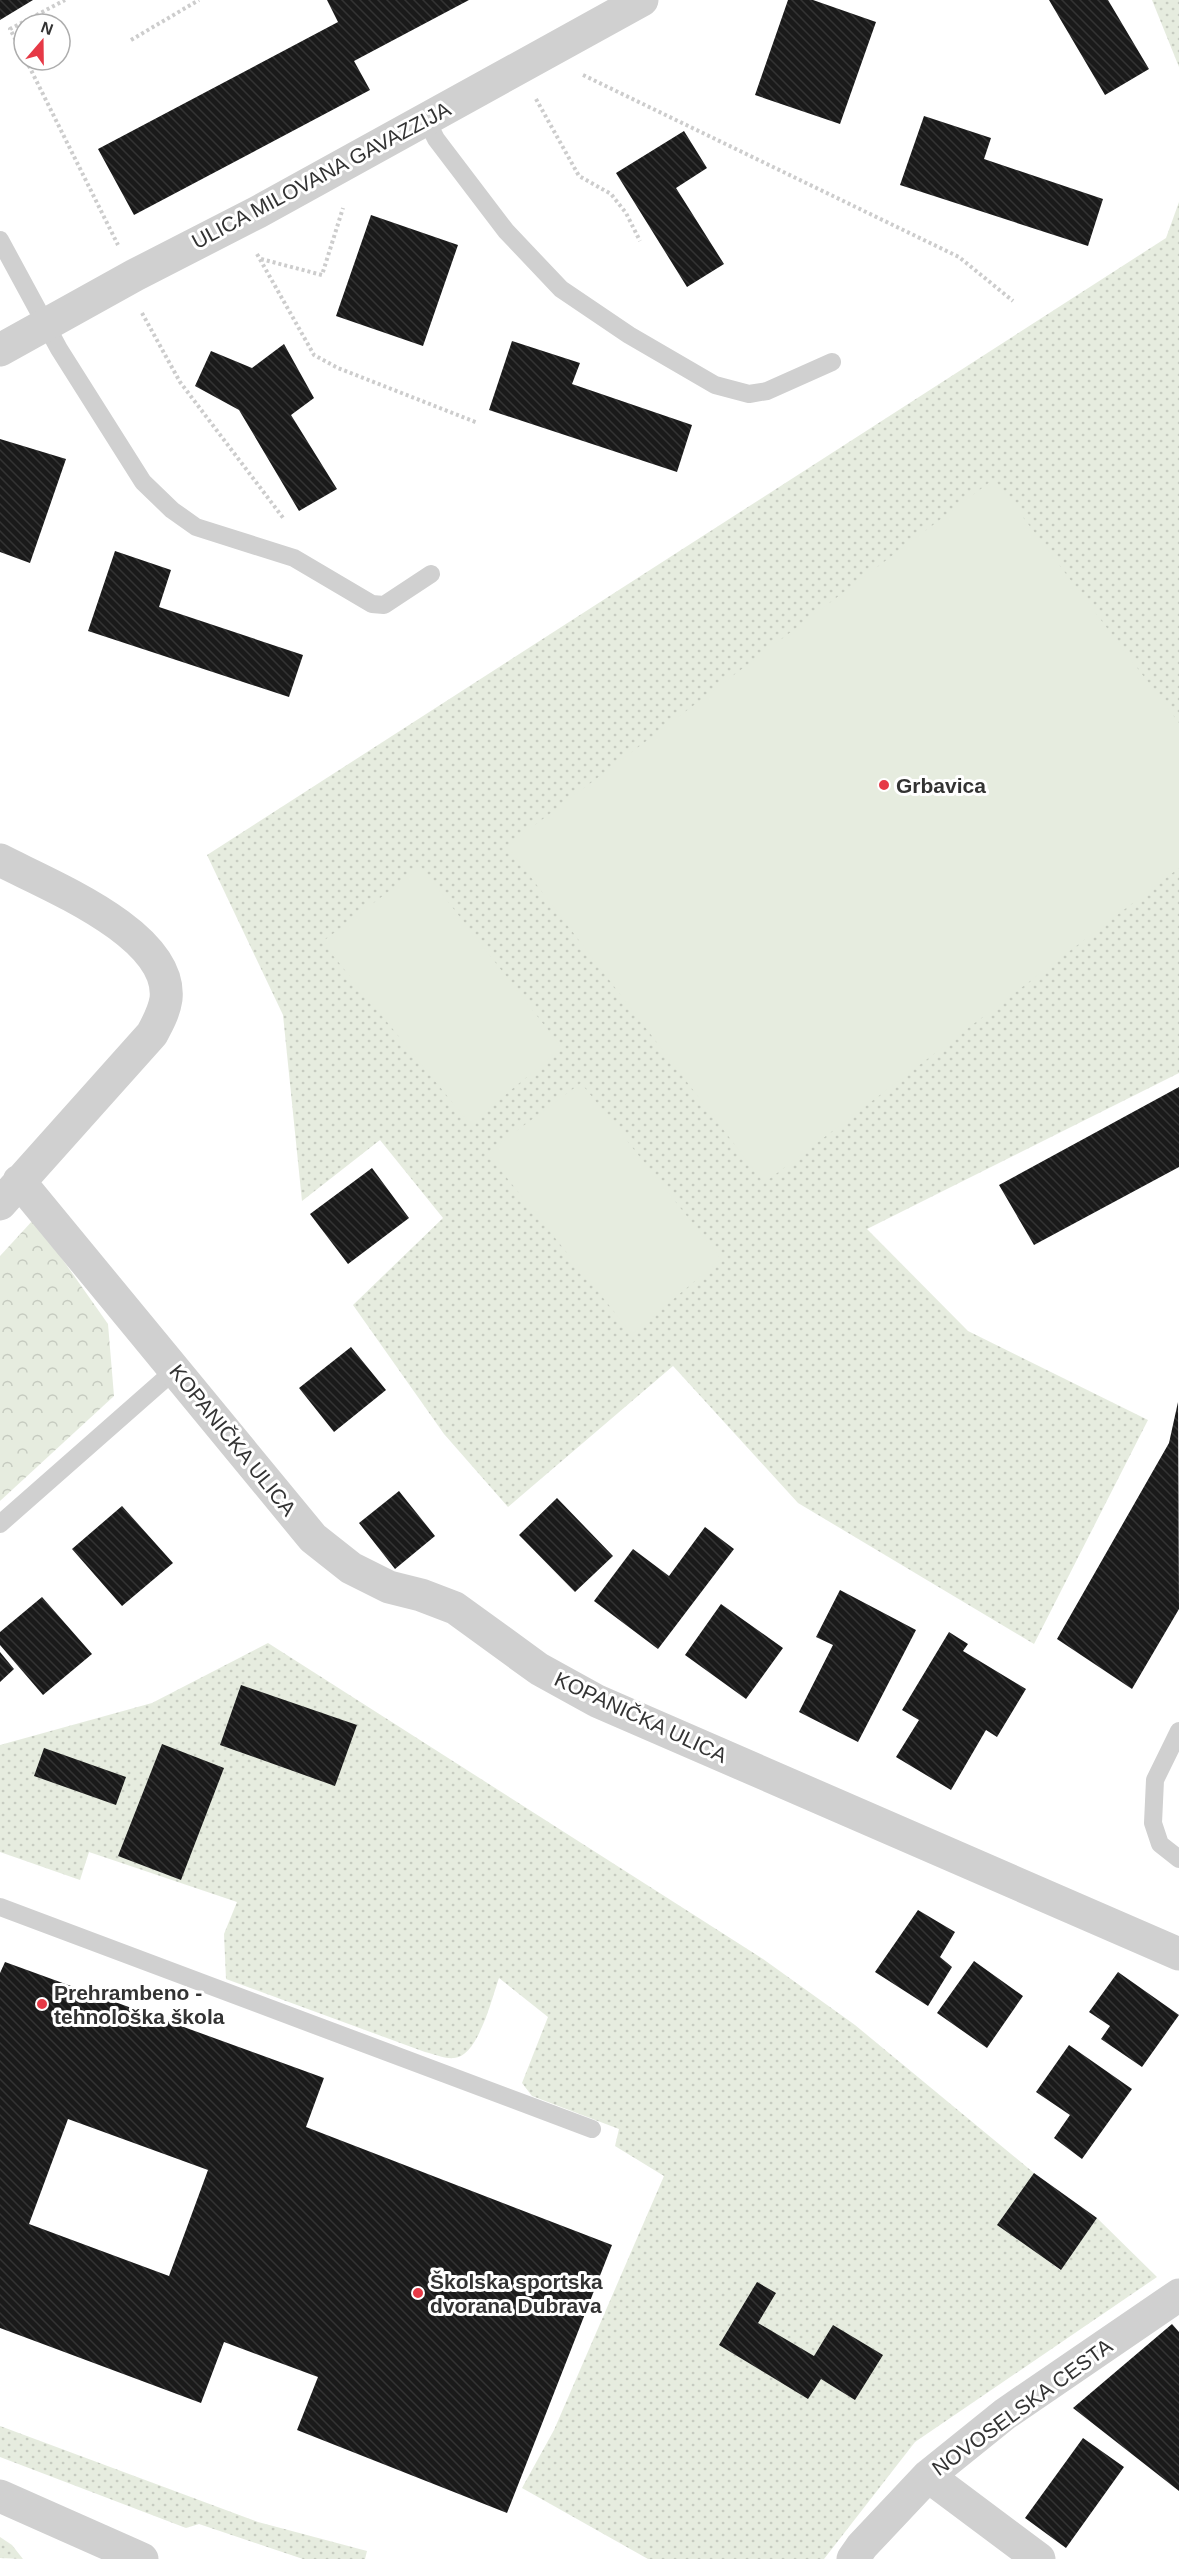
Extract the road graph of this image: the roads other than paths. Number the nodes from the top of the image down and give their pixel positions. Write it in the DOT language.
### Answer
graph roads {
  1 [pos="642,0"];
  2 [pos="426,119"];
  3 [pos="0,240"];
  4 [pos="47,324"];
  5 [pos="0,350"];
  6 [pos="832,362"];
  7 [pos="431,574"];
  8 [pos="0,860"];
  9 [pos="10,1192"];
  10 [pos="175,1370"];
  11 [pos="0,1524"];
  12 [pos="1179,1731"];
  13 [pos="1179,1858"];
  14 [pos="0,1907"];
  15 [pos="1179,1953"];
  16 [pos="592,2129"];
  17 [pos="1179,2295"];
  18 [pos="928,2476"];
  19 [pos="0,2496"];
  20 [pos="142,2559"];
  21 [pos="853,2559"];
  22 [pos="1039,2559"];
  1 -- 2 [label="street, ULICA MILOVANA GAVAZZIJA"];
  2 -- 4 [label="street, ULICA MILOVANA GAVAZZIJA"];
  2 -- 6 [label="lane"];
  3 -- 4 [label="lane"];
  4 -- 5 [label="street, ULICA MILOVANA GAVAZZIJA"];
  4 -- 7 [label="lane"];
  8 -- 9 [label="street"];
  9 -- 10 [label="street, KOPANIČKA ULICA"];
  10 -- 11 [label="lane"];
  10 -- 15 [label="street, KOPANIČKA ULICA"];
  12 -- 13 [label="lane"];
  14 -- 16 [label="lane"];
  17 -- 18 [label="street, NOVOSELSKA CESTA"];
  18 -- 21 [label="street, NOVOSELSKA CESTA"];
  18 -- 22 [label="street"];
  19 -- 20 [label="street"];
}
